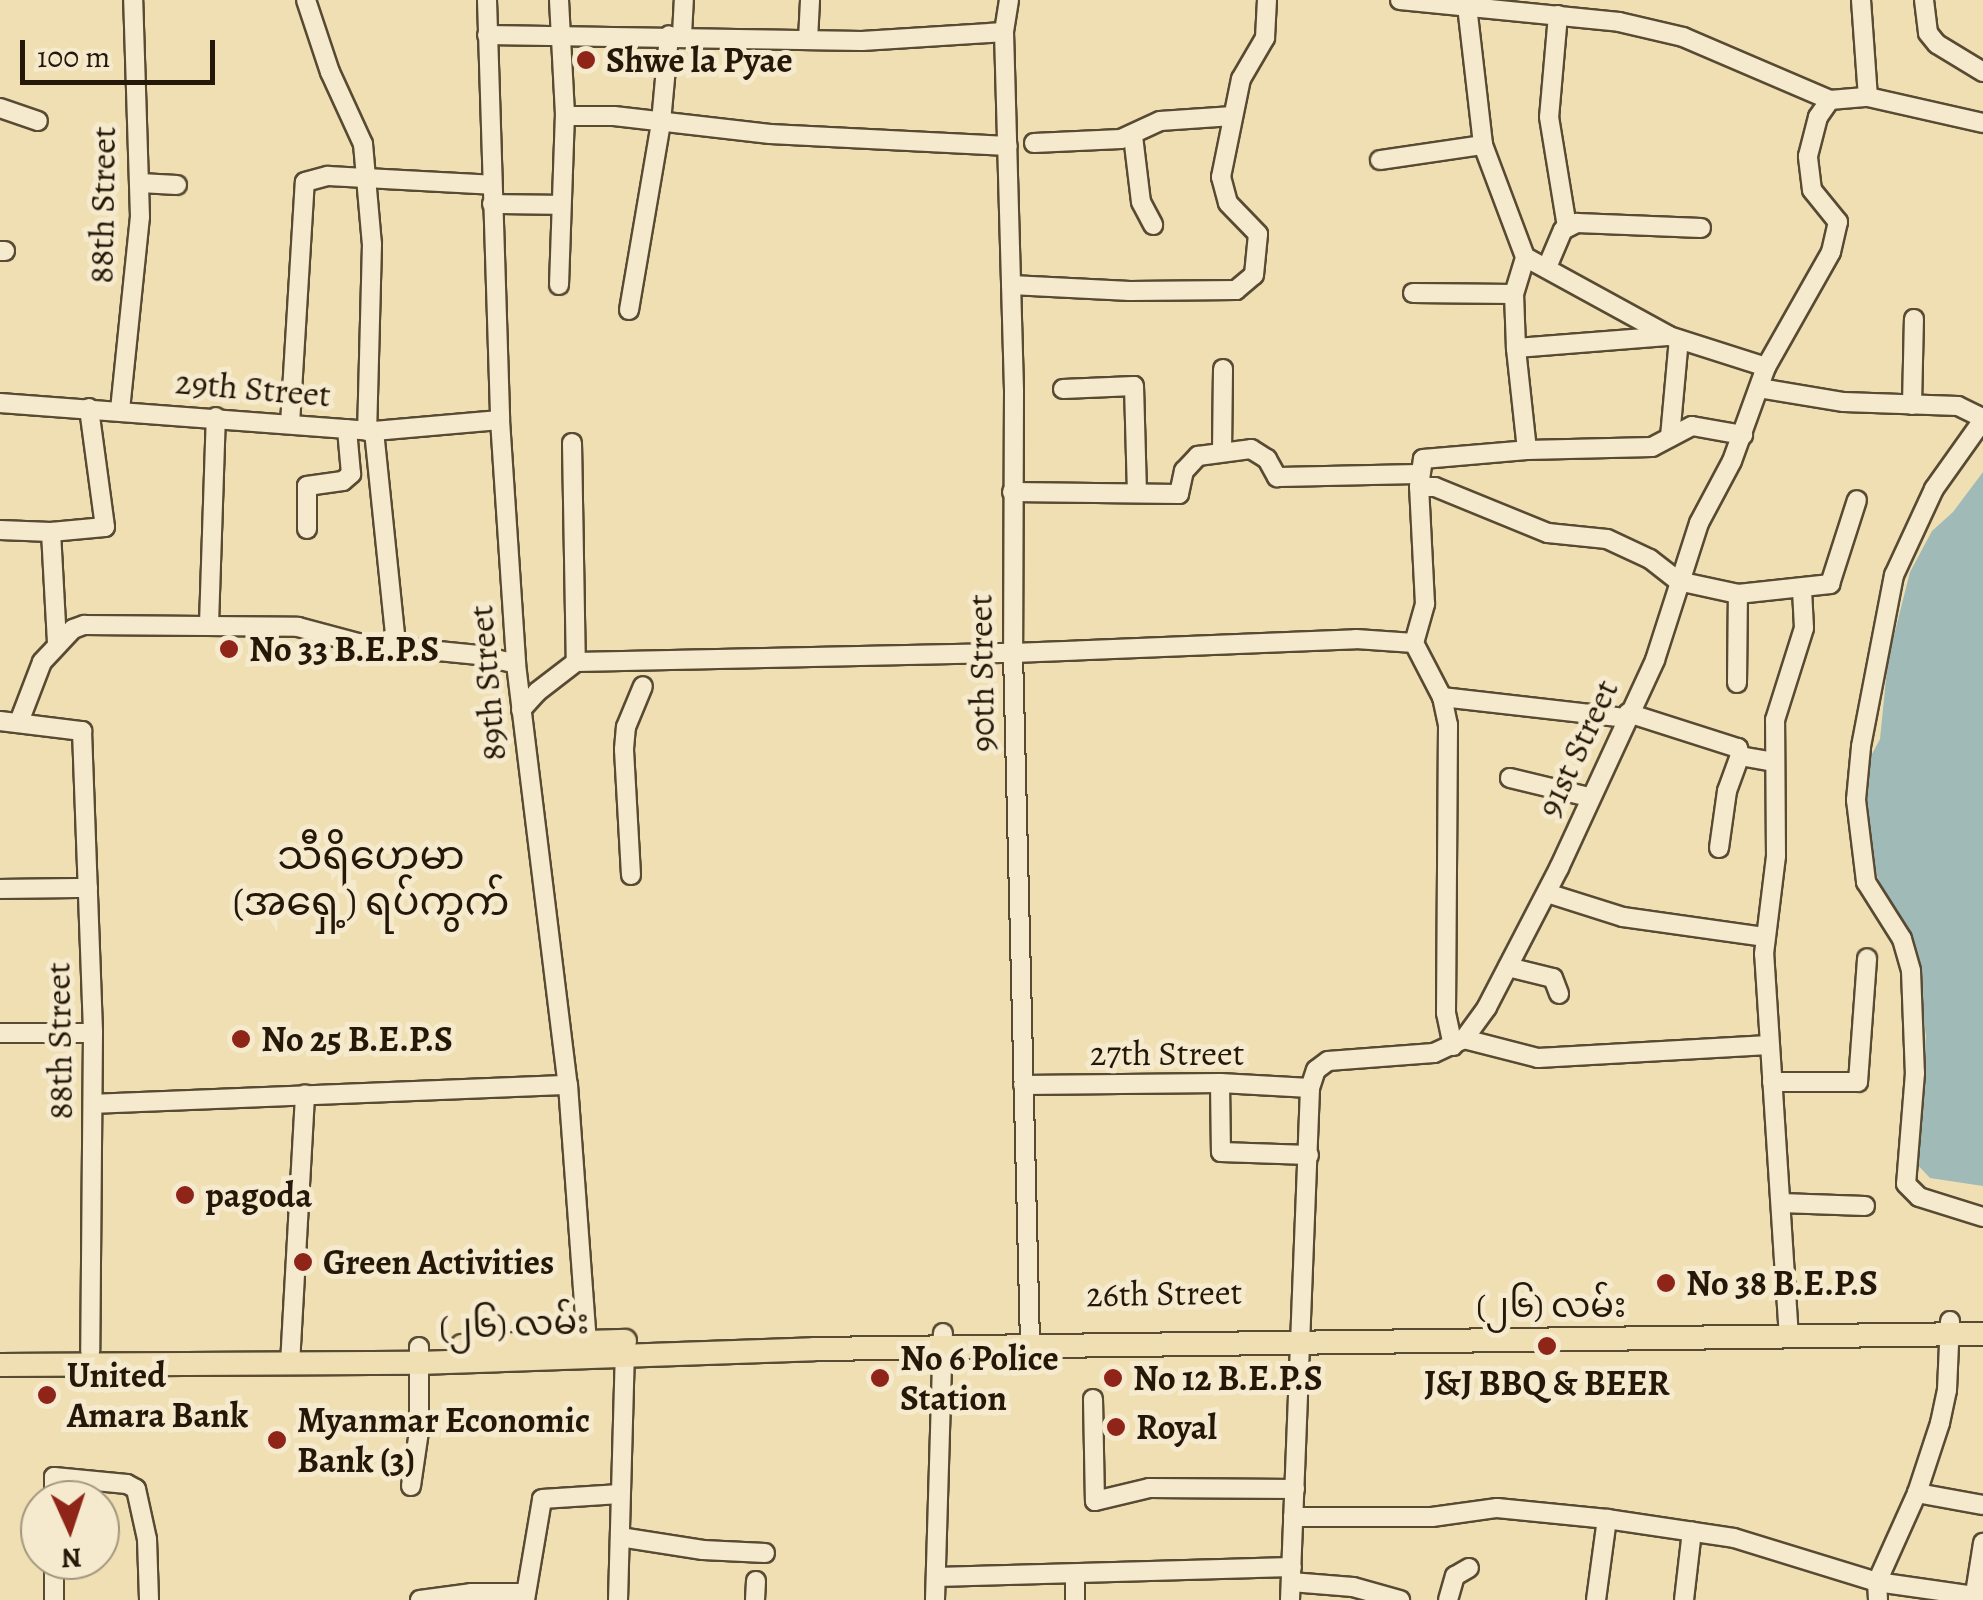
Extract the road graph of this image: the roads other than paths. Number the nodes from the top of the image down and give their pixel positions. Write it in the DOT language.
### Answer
graph roads {
  1 [pos="133,0"];
  2 [pos="306,0"];
  3 [pos="486,0"];
  4 [pos="559,0"];
  5 [pos="684,0"];
  6 [pos="810,0"];
  7 [pos="1008,0"];
  8 [pos="1267,0"];
  9 [pos="1400,0"];
  10 [pos="1860,0"];
  11 [pos="1924,0"];
  12 [pos="1466,6"];
  13 [pos="1558,15"];
  14 [pos="1004,32"];
  15 [pos="487,35"];
  16 [pos="676,35"];
  17 [pos="562,36"];
  18 [pos="808,40"];
  19 [pos="1983,72"];
  20 [pos="1868,97"];
  21 [pos="1830,100"];
  22 [pos="0,108"];
  23 [pos="565,116"];
  24 [pos="1233,116"];
  25 [pos="38,122"];
  26 [pos="661,122"];
  27 [pos="1983,124"];
  28 [pos="1133,136"];
  29 [pos="1034,144"];
  30 [pos="1483,145"];
  31 [pos="1008,146"];
  32 [pos="1380,160"];
  33 [pos="368,178"];
  34 [pos="140,182"];
  35 [pos="177,185"];
  36 [pos="492,194"];
  37 [pos="561,205"];
  38 [pos="1153,225"];
  39 [pos="1566,227"];
  40 [pos="1701,228"];
  41 [pos="1526,256"];
  42 [pos="1548,265"];
  43 [pos="1011,284"];
  44 [pos="559,285"];
  45 [pos="1412,292"];
  46 [pos="1514,294"];
  47 [pos="630,310"];
  48 [pos="1914,320"];
  49 [pos="1674,338"];
  50 [pos="1516,348"];
  51 [pos="1766,368"];
  52 [pos="1223,369"];
  53 [pos="1759,388"];
  54 [pos="1063,389"];
  55 [pos="0,403"];
  56 [pos="1912,405"];
  57 [pos="90,408"];
  58 [pos="120,410"];
  59 [pos="216,417"];
  60 [pos="1983,419"];
  61 [pos="500,420"];
  62 [pos="290,424"];
  63 [pos="347,428"];
  64 [pos="370,431"];
  65 [pos="1743,435"];
  66 [pos="1670,437"];
  67 [pos="572,443"];
  68 [pos="1527,450"];
  69 [pos="1222,452"];
  70 [pos="1420,481"];
  71 [pos="1012,492"];
  72 [pos="1137,492"];
  73 [pos="1857,500"];
  74 [pos="307,529"];
  75 [pos="0,530"];
  76 [pos="51,532"];
  77 [pos="1678,581"];
  78 [pos="1802,589"];
  79 [pos="1738,594"];
  80 [pos="209,624"];
  81 [pos="57,644"];
  82 [pos="396,644"];
  83 [pos="1414,644"];
  84 [pos="1012,653"];
  85 [pos="576,662"];
  86 [pos="516,664"];
  87 [pos="1737,683"];
  88 [pos="643,686"];
  89 [pos="1442,696"];
  90 [pos="522,710"];
  91 [pos="1627,716"];
  92 [pos="10,721"];
  93 [pos="1740,756"];
  94 [pos="1773,762"];
  95 [pos="1510,778"];
  96 [pos="1589,797"];
  97 [pos="1719,848"];
  98 [pos="631,874"];
  99 [pos="88,888"];
  100 [pos="0,889"];
  101 [pos="1547,893"];
  102 [pos="1766,938"];
  103 [pos="1867,958"];
  104 [pos="1508,968"];
  105 [pos="1559,994"];
  106 [pos="0,1032"];
  107 [pos="93,1033"];
  108 [pos="1458,1042"];
  109 [pos="1769,1045"];
  110 [pos="1772,1082"];
  111 [pos="1220,1084"];
  112 [pos="568,1085"];
  113 [pos="1022,1086"];
  114 [pos="1310,1088"];
  115 [pos="305,1094"];
  116 [pos="94,1104"];
  117 [pos="1309,1155"];
  118 [pos="1781,1204"];
  119 [pos="1864,1206"];
  120 [pos="1983,1216"];
  121 [pos="1983,1320"];
  122 [pos="1950,1328"];
  123 [pos="1789,1331"];
  124 [pos="1300,1334"];
  125 [pos="1983,1334"];
  126 [pos="1030,1338"];
  127 [pos="942,1340"];
  128 [pos="624,1348"];
  129 [pos="0,1350"];
  130 [pos="90,1350"];
  131 [pos="588,1350"];
  132 [pos="418,1355"];
  133 [pos="290,1356"];
  134 [pos="0,1365"];
  135 [pos="1093,1399"];
  136 [pos="54,1480"];
  137 [pos="85,1480"];
  138 [pos="120,1483"];
  139 [pos="411,1486"];
  140 [pos="1295,1489"];
  141 [pos="1916,1493"];
  142 [pos="620,1494"];
  143 [pos="1983,1505"];
  144 [pos="1294,1517"];
  145 [pos="1607,1520"];
  146 [pos="1692,1531"];
  147 [pos="620,1538"];
  148 [pos="1983,1543"];
  149 [pos="765,1553"];
  150 [pos="1469,1568"];
  151 [pos="1075,1576"];
  152 [pos="936,1577"];
  153 [pos="756,1580"];
  154 [pos="1291,1583"];
  155 [pos="1877,1591"];
  156 [pos="525,1596"];
  157 [pos="1977,1598"];
  158 [pos="149,1600"];
  159 [pos="420,1600"];
  160 [pos="618,1600"];
  161 [pos="756,1600"];
  162 [pos="935,1600"];
  163 [pos="1075,1600"];
  164 [pos="1400,1600"];
  165 [pos="1448,1600"];
  166 [pos="1596,1600"];
  167 [pos="1684,1600"];
  1 -- 34 [label="street, 88th Street"];
  2 -- 33 [label="street"];
  3 -- 15 [label="street, 89th Street"];
  4 -- 17 [label="street"];
  5 -- 16 [label="street"];
  6 -- 18 [label="street"];
  7 -- 14 [label="street, 90th Street"];
  8 -- 24 [label="street"];
  9 -- 12 [label="street"];
  10 -- 20 [label="street"];
  11 -- 19 [label="street"];
  12 -- 13 [label="street"];
  12 -- 30 [label="street"];
  13 -- 21 [label="street"];
  13 -- 39 [label="street"];
  14 -- 18 [label="street"];
  14 -- 31 [label="street, 90th Street"];
  15 -- 17 [label="street"];
  15 -- 36 [label="street, 89th Street"];
  16 -- 17 [label="street"];
  16 -- 18 [label="street"];
  16 -- 26 [label="street"];
  17 -- 23 [label="street"];
  20 -- 21 [label="street"];
  20 -- 27 [label="street"];
  21 -- 51 [label="street, 91st Street"];
  22 -- 25 [label="street"];
  23 -- 26 [label="street"];
  23 -- 37 [label="street"];
  24 -- 28 [label="street"];
  24 -- 43 [label="street"];
  26 -- 31 [label="street"];
  26 -- 47 [label="street"];
  28 -- 29 [label="street"];
  28 -- 38 [label="street"];
  30 -- 32 [label="street"];
  30 -- 41 [label="street"];
  31 -- 43 [label="street, 90th Street"];
  33 -- 36 [label="street"];
  33 -- 62 [label="street"];
  33 -- 64 [label="street"];
  34 -- 35 [label="street"];
  34 -- 58 [label="street, 88th Street"];
  36 -- 37 [label="street"];
  36 -- 61 [label="street, 89th Street"];
  37 -- 44 [label="street"];
  39 -- 40 [label="street"];
  39 -- 42 [label="street"];
  41 -- 42 [label="street"];
  41 -- 46 [label="street"];
  42 -- 49 [label="street"];
  43 -- 71 [label="street, 90th Street"];
  45 -- 46 [label="street"];
  46 -- 50 [label="street"];
  48 -- 56 [label="street"];
  49 -- 50 [label="street"];
  49 -- 51 [label="street"];
  49 -- 66 [label="street"];
  50 -- 68 [label="street"];
  51 -- 53 [label="street, 91st Street"];
  52 -- 69 [label="street"];
  53 -- 56 [label="street"];
  53 -- 65 [label="street, 91st Street"];
  54 -- 72 [label="street"];
  55 -- 57 [label="street, 29th Street"];
  56 -- 60 [label="street"];
  57 -- 58 [label="street, 29th Street"];
  57 -- 76 [label="street"];
  58 -- 59 [label="street, 29th Street"];
  59 -- 62 [label="street, 29th Street"];
  59 -- 80 [label="street"];
  60 -- 120 [label="street"];
  61 -- 64 [label="street, 29th Street"];
  61 -- 86 [label="street, 89th Street"];
  62 -- 63 [label="street, 29th Street"];
  63 -- 64 [label="street, 29th Street"];
  63 -- 74 [label="street"];
  64 -- 82 [label="street"];
  65 -- 66 [label="street"];
  65 -- 77 [label="street, 91st Street"];
  66 -- 68 [label="street"];
  67 -- 85 [label="street"];
  68 -- 70 [label="street"];
  69 -- 70 [label="street"];
  69 -- 72 [label="street"];
  70 -- 77 [label="street"];
  70 -- 83 [label="street"];
  71 -- 72 [label="street"];
  71 -- 84 [label="street, 90th Street"];
  73 -- 78 [label="street"];
  75 -- 76 [label="street"];
  76 -- 81 [label="street"];
  77 -- 79 [label="street"];
  77 -- 91 [label="street, 91st Street"];
  78 -- 79 [label="street"];
  78 -- 94 [label="street"];
  79 -- 87 [label="street"];
  80 -- 81 [label="street"];
  80 -- 82 [label="street"];
  81 -- 92 [label="street"];
  82 -- 86 [label="street"];
  83 -- 84 [label="street"];
  83 -- 89 [label="street"];
  84 -- 85 [label="street"];
  84 -- 113 [label="street, 90th Street"];
  85 -- 90 [label="street"];
  86 -- 90 [label="street, 89th Street"];
  88 -- 98 [label="street"];
  89 -- 91 [label="street"];
  89 -- 108 [label="street"];
  90 -- 112 [label="street, 89th Street"];
  91 -- 93 [label="street"];
  91 -- 96 [label="street, 91st Street"];
  92 -- 99 [label="street, 88th Street"];
  93 -- 94 [label="street"];
  93 -- 97 [label="street"];
  94 -- 102 [label="street"];
  95 -- 96 [label="street"];
  96 -- 101 [label="street, 91st Street"];
  99 -- 100 [label="street"];
  99 -- 107 [label="street, 88th Street"];
  101 -- 102 [label="street"];
  101 -- 104 [label="street, 91st Street"];
  102 -- 109 [label="street"];
  103 -- 110 [label="street"];
  104 -- 105 [label="street"];
  104 -- 108 [label="street, 91st Street"];
  106 -- 107 [label="street"];
  107 -- 116 [label="street, 88th Street"];
  108 -- 109 [label="street"];
  108 -- 114 [label="street"];
  109 -- 110 [label="street"];
  110 -- 118 [label="street"];
  111 -- 113 [label="street, 27th Street"];
  111 -- 114 [label="street, 27th Street"];
  111 -- 117 [label="street"];
  112 -- 115 [label="street"];
  112 -- 131 [label="street, 89th Street"];
  113 -- 126 [label="street, 90th Street"];
  114 -- 117 [label="street"];
  115 -- 116 [label="street"];
  115 -- 133 [label="street"];
  116 -- 130 [label="street, 88th Street"];
  117 -- 124 [label="street"];
  118 -- 119 [label="street"];
  118 -- 123 [label="street"];
  121 -- 122 [label="main road, (၂၆) လမ်း"];
  122 -- 123 [label="main road, (၂၆) လမ်း"];
  122 -- 125 [label="main road, (၂၆) လမ်း"];
  122 -- 141 [label="street"];
  123 -- 124 [label="main road, (၂၆) လမ်း"];
  124 -- 126 [label="main road, 26th Street"];
  124 -- 140 [label="street"];
  126 -- 127 [label="main road, (၂၆) လမ်း"];
  127 -- 128 [label="main road, (၂၆) လမ်း"];
  127 -- 152 [label="street"];
  128 -- 131 [label="main road, (၂၆) လမ်း"];
  128 -- 142 [label="street"];
  129 -- 130 [label="main road, (၂၆) လမ်း"];
  130 -- 133 [label="main road, (၂၆) လမ်း"];
  131 -- 132 [label="main road, (၂၆) လမ်း"];
  132 -- 133 [label="main road, (၂၆) လမ်း"];
  132 -- 139 [label="street"];
  133 -- 134 [label="main road, (၂၆) လမ်း"];
  135 -- 140 [label="street"];
  136 -- 137 [label="street"];
  138 -- 158 [label="street"];
  140 -- 144 [label="street"];
  141 -- 143 [label="street"];
  141 -- 155 [label="street"];
  142 -- 147 [label="street"];
  142 -- 156 [label="street"];
  144 -- 145 [label="street"];
  144 -- 154 [label="street"];
  145 -- 146 [label="street"];
  145 -- 166 [label="street"];
  146 -- 155 [label="street"];
  146 -- 167 [label="street"];
  147 -- 149 [label="street"];
  147 -- 160 [label="street"];
  148 -- 157 [label="street"];
  150 -- 165 [label="street"];
  151 -- 152 [label="street"];
  151 -- 154 [label="street"];
  151 -- 163 [label="street"];
  152 -- 162 [label="street"];
  153 -- 161 [label="street"];
  154 -- 164 [label="street"];
  155 -- 157 [label="street"];
  156 -- 159 [label="street"];
}
